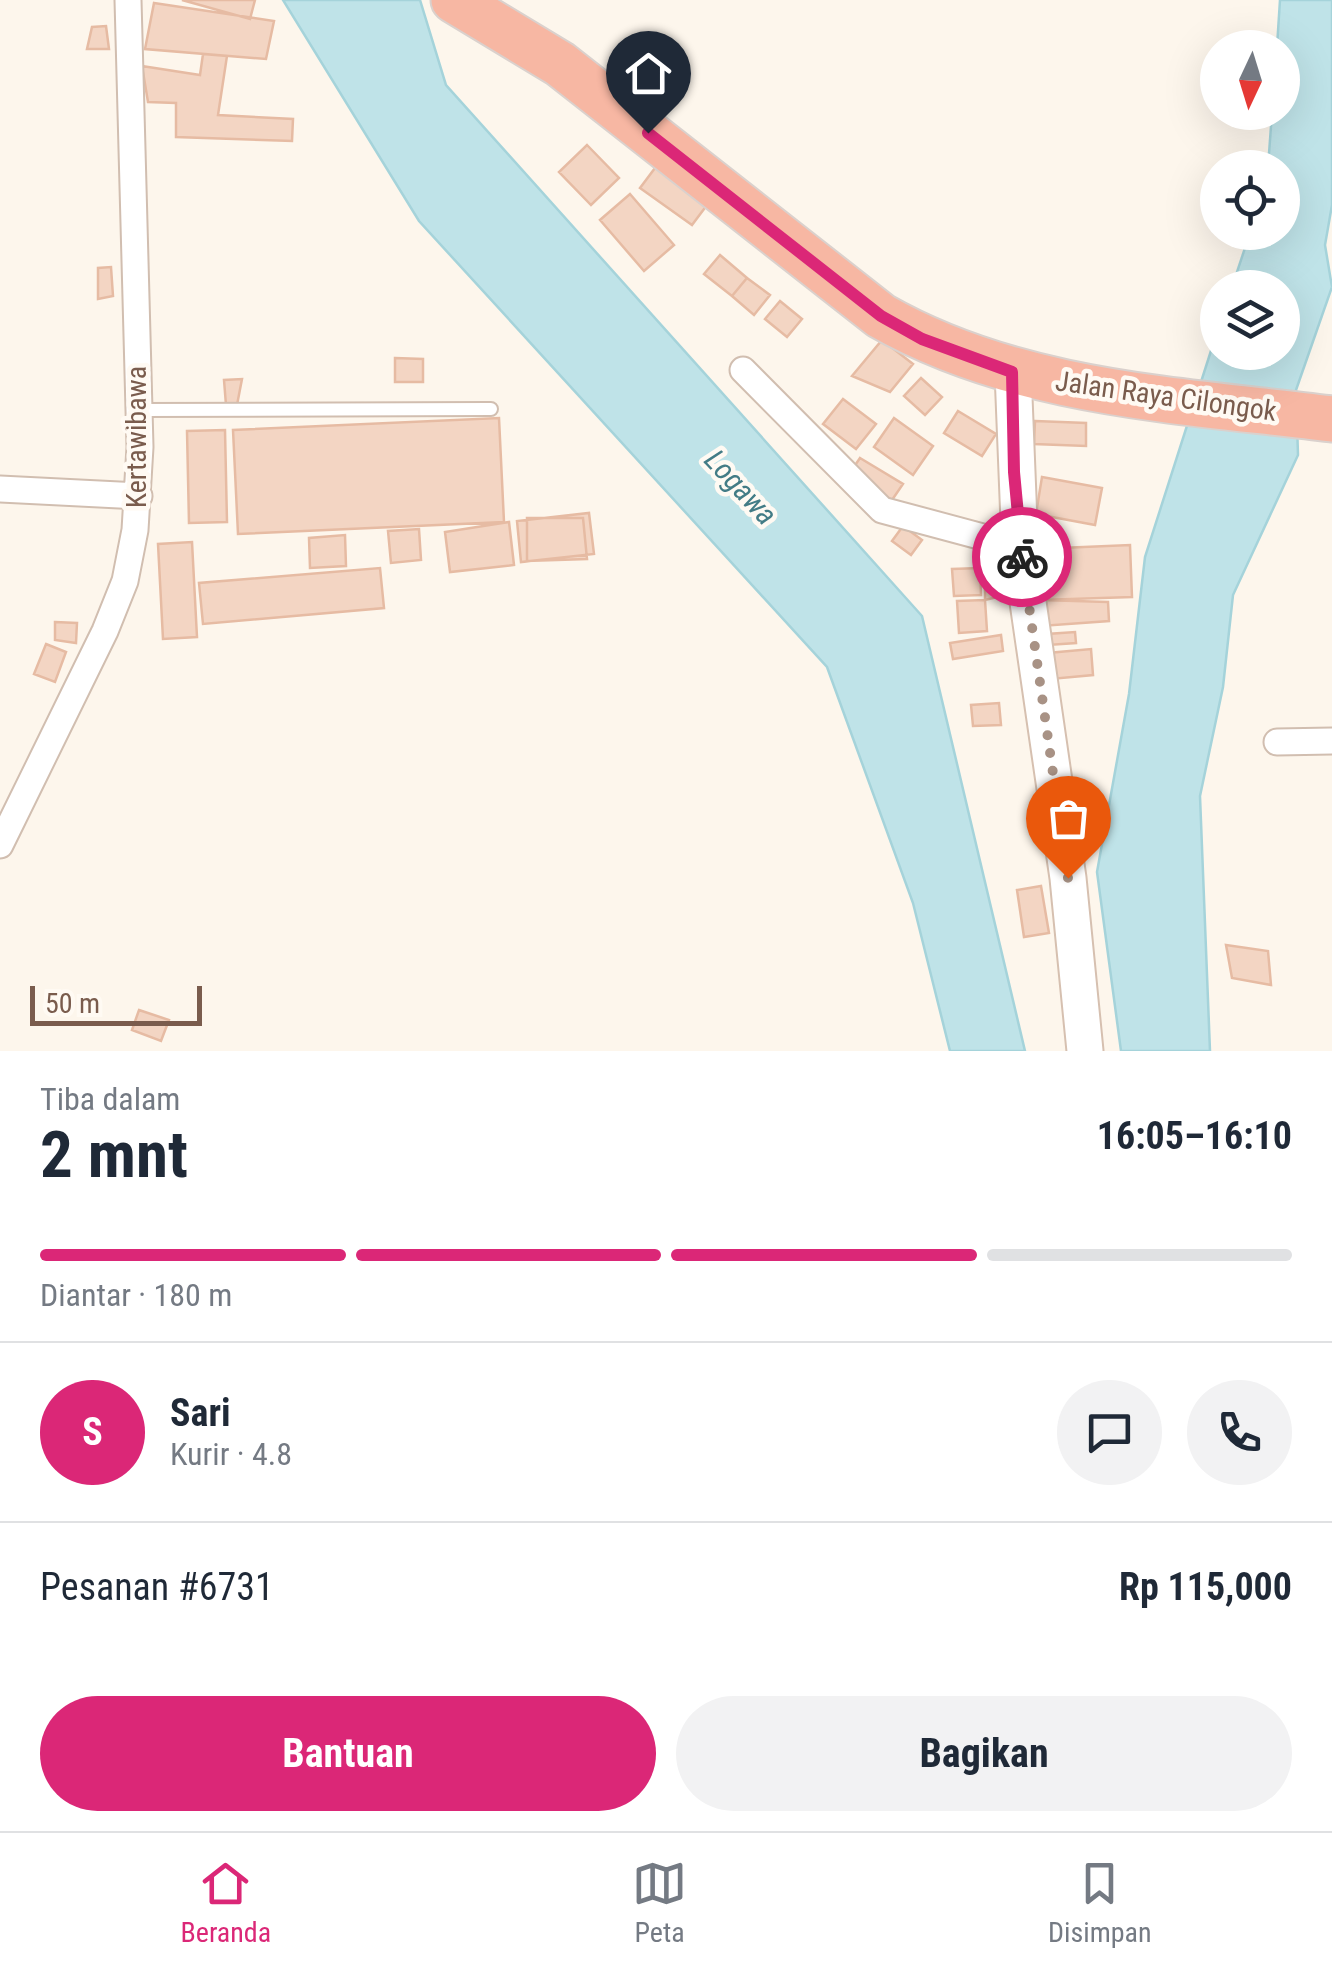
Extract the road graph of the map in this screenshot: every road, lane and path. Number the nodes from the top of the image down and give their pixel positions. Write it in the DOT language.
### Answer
graph roads {
  1 [pos="128,0"];
  2 [pos="454,0"];
  3 [pos="743,370"];
  4 [pos="1012,372"];
  5 [pos="138,410"];
  6 [pos="492,410"];
  7 [pos="1332,420"];
  8 [pos="0,490"];
  9 [pos="139,496"];
  10 [pos="1020,547"];
  11 [pos="1332,740"];
  12 [pos="1277,742"];
  13 [pos="0,844"];
  14 [pos="1086,1051"];
  1 -- 5 [label="street, Kertawibawa"];
  2 -- 4 [label="highway, Jalan Raya Cilongok"];
  3 -- 10 [label="street"];
  4 -- 7 [label="highway, Jalan Raya Cilongok"];
  4 -- 10 [label="main road"];
  5 -- 6 [label="lane"];
  5 -- 9 [label="street, Kertawibawa"];
  8 -- 9 [label="street"];
  9 -- 13 [label="street, Kertawibawa"];
  10 -- 14 [label="main road"];
  11 -- 12 [label="street"];
}
